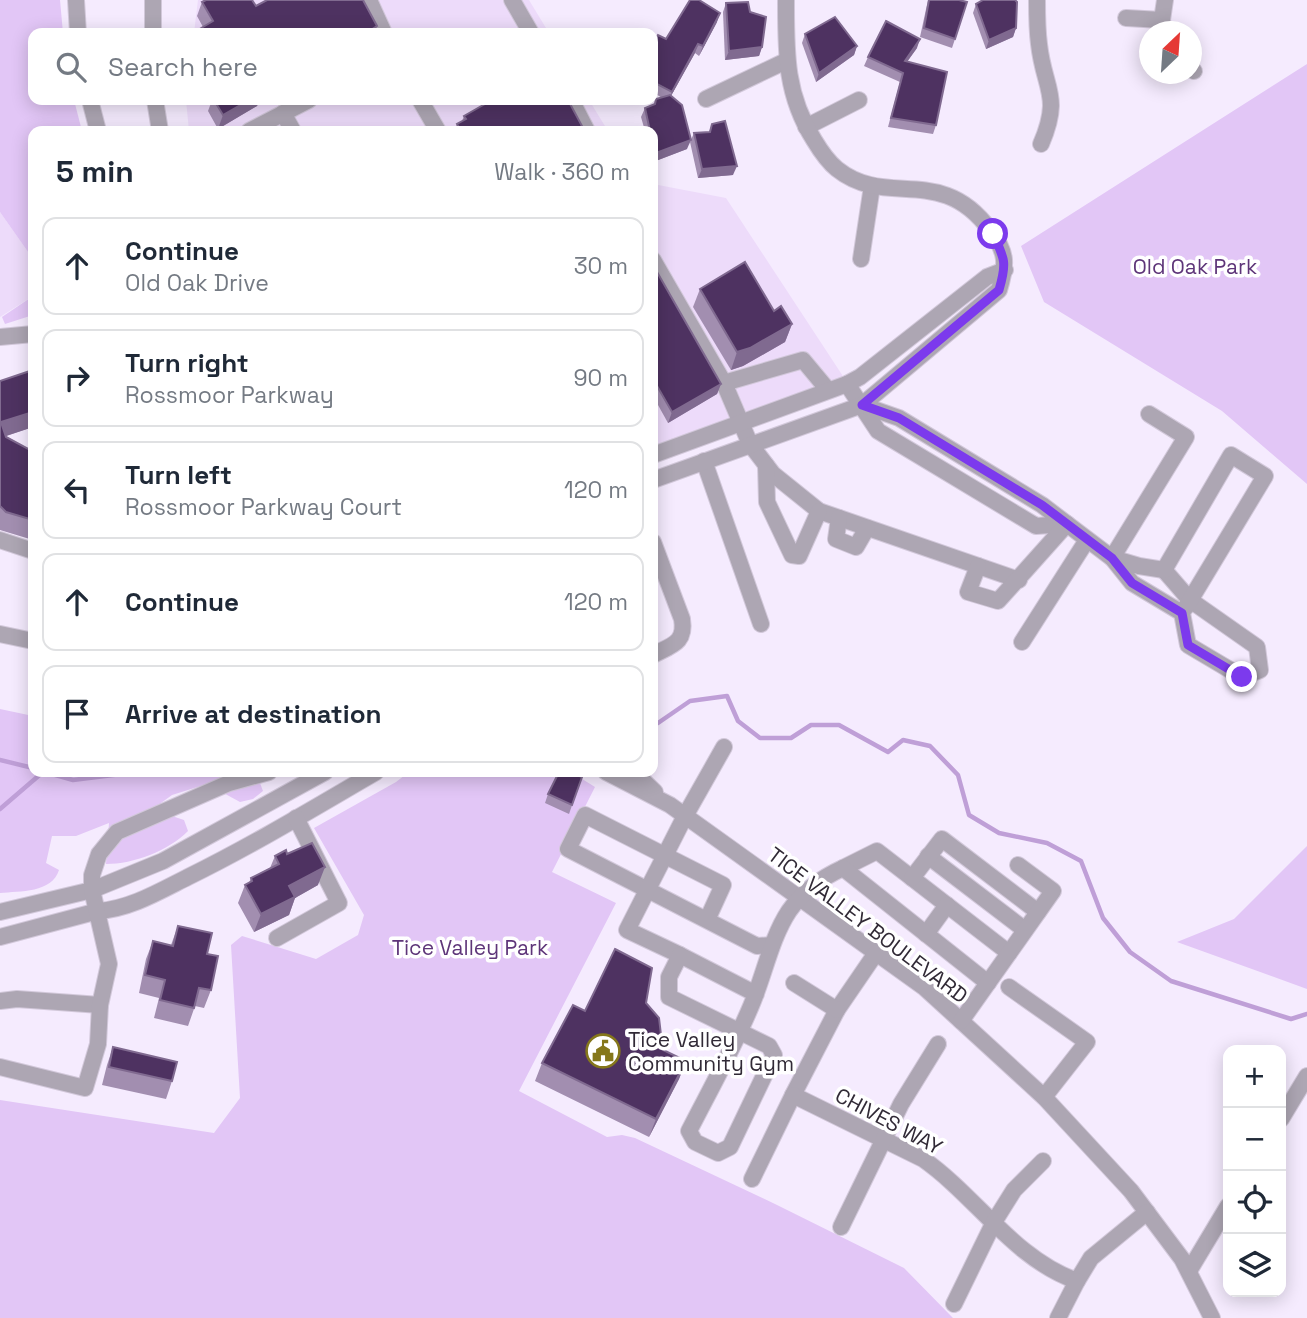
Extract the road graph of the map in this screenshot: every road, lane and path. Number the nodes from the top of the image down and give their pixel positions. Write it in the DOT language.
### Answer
graph roads {
  1 [pos="76,0"];
  2 [pos="153,0"];
  3 [pos="369,0"];
  4 [pos="512,0"];
  5 [pos="786,0"];
  6 [pos="1037,0"];
  7 [pos="1165,0"];
  8 [pos="1126,18"];
  9 [pos="1140,21"];
  10 [pos="1163,21"];
  11 [pos="78,28"];
  12 [pos="153,28"];
  13 [pos="382,28"];
  14 [pos="528,28"];
  15 [pos="786,61"];
  16 [pos="706,99"];
  17 [pos="859,100"];
  18 [pos="91,105"];
  19 [pos="156,105"];
  20 [pos="299,105"];
  21 [pos="423,105"];
  22 [pos="574,105"];
  23 [pos="283,113"];
  24 [pos="97,126"];
  25 [pos="159,126"];
  26 [pos="258,126"];
  27 [pos="290,126"];
  28 [pos="435,126"];
  29 [pos="584,126"];
  30 [pos="806,127"];
  31 [pos="1041,144"];
  32 [pos="872,186"];
  33 [pos="861,260"];
  34 [pos="658,269"];
  35 [pos="1005,270"];
  36 [pos="28,334"];
  37 [pos="0,337"];
  38 [pos="724,383"];
  39 [pos="847,384"];
  40 [pos="828,390"];
  41 [pos="862,405"];
  42 [pos="1149,414"];
  43 [pos="740,421"];
  44 [pos="750,443"];
  45 [pos="658,453"];
  46 [pos="704,461"];
  47 [pos="766,465"];
  48 [pos="658,478"];
  49 [pos="819,511"];
  50 [pos="1067,524"];
  51 [pos="0,540"];
  52 [pos="1087,540"];
  53 [pos="28,549"];
  54 [pos="658,555"];
  55 [pos="1112,558"];
  56 [pos="978,566"];
  57 [pos="1164,569"];
  58 [pos="1019,580"];
  59 [pos="1186,607"];
  60 [pos="761,624"];
  61 [pos="0,634"];
  62 [pos="28,640"];
  63 [pos="1022,642"];
  64 [pos="658,652"];
  65 [pos="724,747"];
  66 [pos="251,777"];
  67 [pos="309,777"];
  68 [pos="316,777"];
  69 [pos="367,777"];
  70 [pos="616,777"];
  71 [pos="639,777"];
  72 [pos="291,791"];
  73 [pos="670,805"];
  74 [pos="685,816"];
  75 [pos="296,818"];
  76 [pos="664,856"];
  77 [pos="928,856"];
  78 [pos="1018,865"];
  79 [pos="843,868"];
  80 [pos="912,878"];
  81 [pos="648,889"];
  82 [pos="92,890"];
  83 [pos="801,898"];
  84 [pos="947,905"];
  85 [pos="98,911"];
  86 [pos="0,912"];
  87 [pos="1038,912"];
  88 [pos="707,920"];
  89 [pos="1025,930"];
  90 [pos="926,934"];
  91 [pos="0,937"];
  92 [pos="277,938"];
  93 [pos="772,945"];
  94 [pos="876,953"];
  95 [pos="1009,953"];
  96 [pos="680,955"];
  97 [pos="794,983"];
  98 [pos="988,983"];
  99 [pos="1009,986"];
  100 [pos="756,994"];
  101 [pos="0,1001"];
  102 [pos="100,1005"];
  103 [pos="837,1010"];
  104 [pos="961,1021"];
  105 [pos="738,1032"];
  106 [pos="938,1044"];
  107 [pos="0,1068"];
  108 [pos="1307,1076"];
  109 [pos="793,1095"];
  110 [pos="1044,1097"];
  111 [pos="1286,1111"];
  112 [pos="884,1140"];
  113 [pos="1043,1161"];
  114 [pos="752,1179"];
  115 [pos="1147,1212"];
  116 [pos="1223,1214"];
  117 [pos="994,1222"];
  118 [pos="841,1227"];
  119 [pos="1188,1271"];
  120 [pos="1077,1281"];
  121 [pos="954,1304"];
  122 [pos="1058,1318"];
  123 [pos="1212,1318"];
  1 -- 11 [label="street"];
  2 -- 12 [label="street"];
  3 -- 13 [label="street"];
  4 -- 14 [label="street"];
  5 -- 15 [label="street"];
  6 -- 31 [label="street"];
  7 -- 10 [label="street"];
  8 -- 9 [label="street"];
  15 -- 16 [label="street"];
  15 -- 30 [label="street"];
  17 -- 30 [label="street"];
  18 -- 24 [label="street"];
  19 -- 25 [label="street"];
  20 -- 23 [label="street"];
  21 -- 28 [label="street"];
  22 -- 29 [label="street"];
  23 -- 26 [label="street"];
  23 -- 27 [label="street"];
  30 -- 32 [label="street"];
  32 -- 33 [label="street"];
  32 -- 35 [label="street"];
  34 -- 38 [label="street"];
  35 -- 39 [label="street"];
  35 -- 41 [label="street"];
  36 -- 37 [label="street"];
  38 -- 40 [label="street"];
  38 -- 43 [label="street"];
  39 -- 40 [label="street"];
  39 -- 41 [label="street"];
  40 -- 43 [label="street"];
  41 -- 44 [label="street"];
  41 -- 50 [label="street"];
  42 -- 55 [label="street"];
  43 -- 44 [label="street"];
  43 -- 45 [label="street"];
  44 -- 46 [label="street"];
  44 -- 47 [label="street"];
  46 -- 48 [label="street"];
  46 -- 60 [label="street"];
  47 -- 49 [label="street"];
  47 -- 49 [label="street"];
  49 -- 56 [label="street"];
  50 -- 52 [label="street"];
  50 -- 58 [label="street"];
  51 -- 53 [label="street"];
  52 -- 55 [label="street"];
  52 -- 63 [label="street"];
  54 -- 64 [label="street"];
  55 -- 57 [label="street"];
  55 -- 59 [label="street"];
  56 -- 58 [label="street"];
  56 -- 58 [label="street"];
  57 -- 59 [label="street"];
  57 -- 59 [label="street"];
  59 -- 59 [label="street"];
  61 -- 62 [label="street"];
  65 -- 74 [label="street"];
  66 -- 82 [label="street"];
  67 -- 72 [label="street"];
  68 -- 72 [label="street"];
  69 -- 75 [label="street"];
  70 -- 73 [label="street, TICE VALLEY BOULEVARD"];
  71 -- 73 [label="street, TICE VALLEY BOULEVARD"];
  72 -- 82 [label="street"];
  73 -- 74 [label="street, TICE VALLEY BOULEVARD"];
  74 -- 76 [label="street"];
  74 -- 83 [label="street, TICE VALLEY BOULEVARD"];
  75 -- 85 [label="street"];
  75 -- 92 [label="street"];
  76 -- 81 [label="street"];
  76 -- 81 [label="street"];
  76 -- 88 [label="street"];
  77 -- 80 [label="street"];
  77 -- 87 [label="street"];
  77 -- 89 [label="street"];
  78 -- 87 [label="street"];
  79 -- 80 [label="street"];
  79 -- 83 [label="street"];
  79 -- 90 [label="street"];
  80 -- 84 [label="street"];
  81 -- 88 [label="street"];
  81 -- 96 [label="street"];
  82 -- 85 [label="street"];
  82 -- 86 [label="street"];
  83 -- 93 [label="street"];
  83 -- 94 [label="street, TICE VALLEY BOULEVARD"];
  84 -- 90 [label="street"];
  84 -- 95 [label="street"];
  85 -- 91 [label="street"];
  85 -- 102 [label="street"];
  87 -- 89 [label="street"];
  88 -- 93 [label="street"];
  89 -- 95 [label="street"];
  90 -- 98 [label="street"];
  93 -- 100 [label="street"];
  94 -- 103 [label="street"];
  94 -- 104 [label="street, TICE VALLEY BOULEVARD"];
  95 -- 98 [label="street"];
  96 -- 100 [label="street"];
  96 -- 105 [label="street"];
  97 -- 103 [label="street"];
  98 -- 104 [label="street"];
  99 -- 110 [label="street"];
  100 -- 105 [label="street"];
  101 -- 102 [label="street"];
  102 -- 107 [label="street"];
  103 -- 109 [label="street"];
  104 -- 110 [label="street, TICE VALLEY BOULEVARD"];
  105 -- 105 [label="street"];
  106 -- 112 [label="street"];
  108 -- 111 [label="street"];
  109 -- 112 [label="street, CHIVES WAY"];
  109 -- 114 [label="street"];
  110 -- 115 [label="street, TICE VALLEY BOULEVARD"];
  112 -- 117 [label="street, CHIVES WAY"];
  112 -- 118 [label="street"];
  113 -- 117 [label="street"];
  115 -- 119 [label="street, TICE VALLEY BOULEVARD"];
  115 -- 120 [label="street"];
  116 -- 119 [label="street"];
  117 -- 120 [label="street, CHIVES WAY"];
  117 -- 121 [label="street"];
  119 -- 123 [label="street, TICE VALLEY BOULEVARD"];
  120 -- 122 [label="street"];
}
